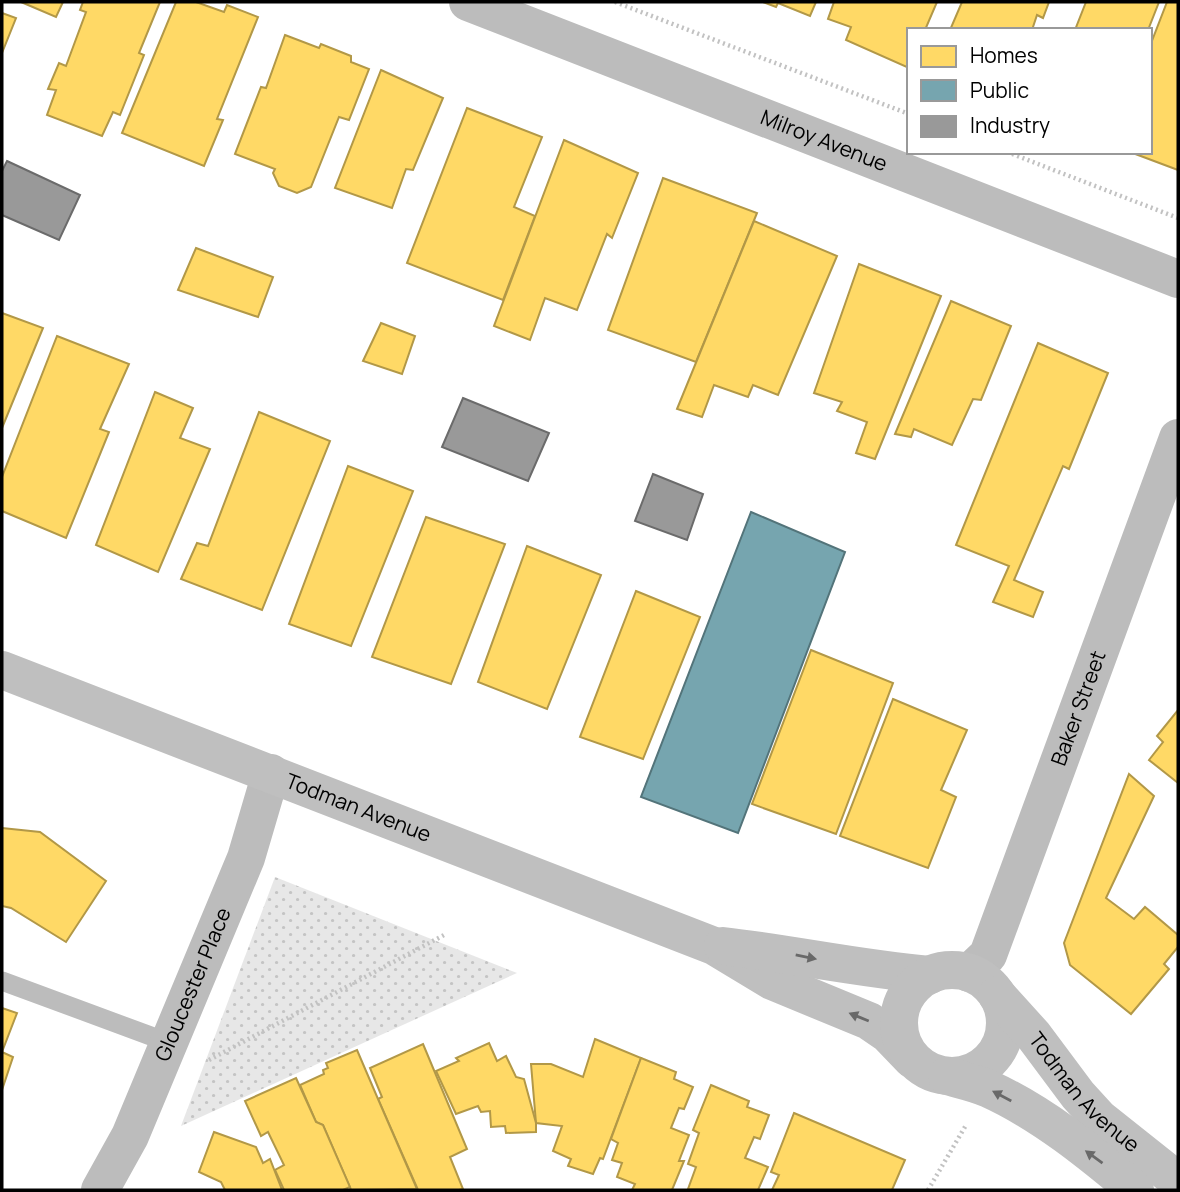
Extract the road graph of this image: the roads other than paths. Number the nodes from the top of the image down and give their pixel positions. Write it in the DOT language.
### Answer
graph roads {
  1 [pos="468,2"];
  2 [pos="1178,279"];
  3 [pos="1178,290"];
  4 [pos="1178,313"];
  5 [pos="1178,438"];
  6 [pos="2,670"];
  7 [pos="271,773"];
  8 [pos="714,946"];
  9 [pos="930,975"];
  10 [pos="2,981"];
  11 [pos="983,984"];
  12 [pos="167,1042"];
  13 [pos="912,1059"];
  14 [pos="947,1076"];
  15 [pos="1178,1181"];
  16 [pos="100,1190"];
  17 [pos="1135,1190"];
  1 -- 2 [label="street, Milroy Avenue"];
  3 -- 4 [label="street"];
  5 -- 11 [label="street, Baker Street"];
  6 -- 7 [label="main road, Todman Avenue"];
  7 -- 8 [label="main road, Todman Avenue"];
  7 -- 12 [label="street, Gloucester Place"];
  8 -- 9 [label="main road, Todman Avenue, one-way"];
  13 -- 8 [label="main road, Todman Avenue, one-way"];
  9 -- 11 [label="main road"];
  9 -- 13 [label="main road"];
  10 -- 12 [label="lane"];
  11 -- 14 [label="main road"];
  11 -- 15 [label="main road, Todman Avenue"];
  12 -- 16 [label="street, Gloucester Place"];
  13 -- 14 [label="main road"];
  17 -- 14 [label="main road, Todman Avenue, one-way"];
}
